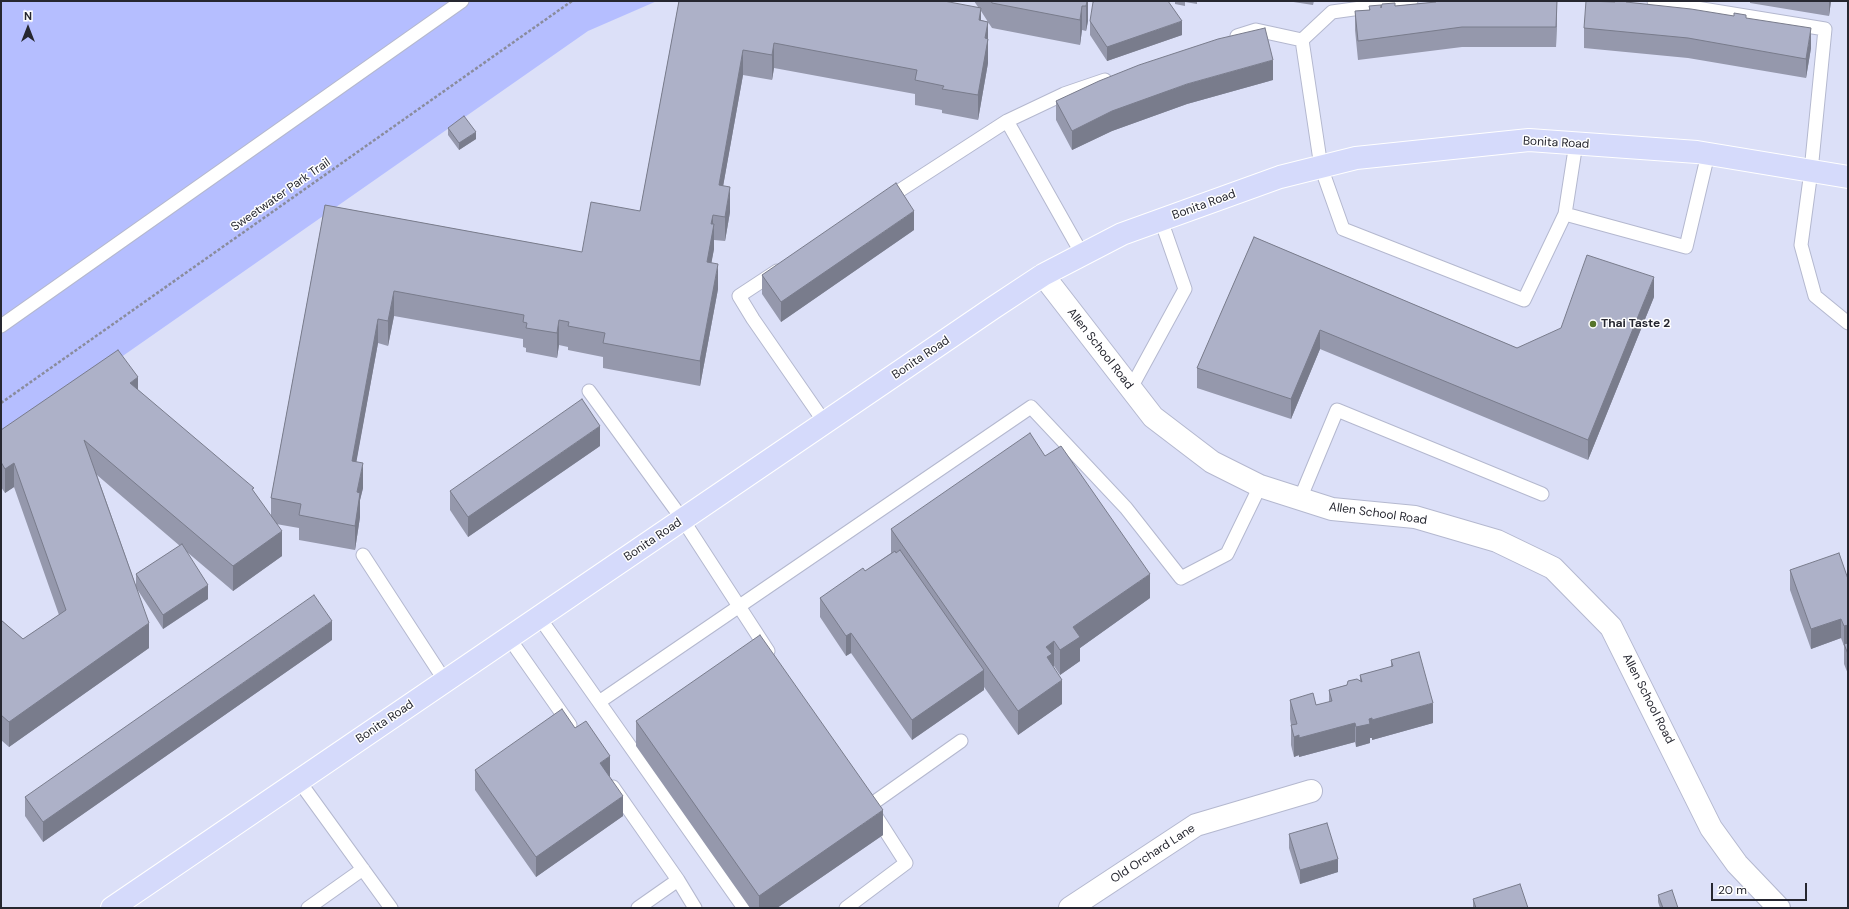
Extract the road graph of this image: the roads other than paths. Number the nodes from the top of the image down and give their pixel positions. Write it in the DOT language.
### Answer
graph roads {
  1 [pos="462,1"];
  2 [pos="1411,1"];
  3 [pos="1654,1"];
  4 [pos="1226,40"];
  5 [pos="1302,40"];
  6 [pos="1116,76"];
  7 [pos="1007,121"];
  8 [pos="1576,143"];
  9 [pos="1708,154"];
  10 [pos="1321,167"];
  11 [pos="1811,171"];
  12 [pos="1848,177"];
  13 [pos="872,209"];
  14 [pos="1566,214"];
  15 [pos="1161,220"];
  16 [pos="1082,254"];
  17 [pos="786,265"];
  18 [pos="1043,275"];
  19 [pos="1848,323"];
  20 [pos="1,326"];
  21 [pos="1131,388"];
  22 [pos="589,391"];
  23 [pos="825,423"];
  24 [pos="1260,486"];
  25 [pos="1542,494"];
  26 [pos="1300,499"];
  27 [pos="683,520"];
  28 [pos="363,555"];
  29 [pos="738,606"];
  30 [pos="539,618"];
  31 [pos="509,638"];
  32 [pos="773,659"];
  33 [pos="445,681"];
  34 [pos="599,702"];
  35 [pos="578,736"];
  36 [pos="961,741"];
  37 [pos="605,775"];
  38 [pos="299,781"];
  39 [pos="1311,791"];
  40 [pos="861,794"];
  41 [pos="869,806"];
  42 [pos="363,869"];
  43 [pos="678,880"];
  44 [pos="112,908"];
  45 [pos="308,908"];
  46 [pos="391,908"];
  47 [pos="638,908"];
  48 [pos="695,908"];
  49 [pos="744,908"];
  50 [pos="846,908"];
  51 [pos="1070,908"];
  52 [pos="1779,908"];
  1 -- 20 [label="lane"];
  2 -- 5 [label="lane"];
  3 -- 11 [label="lane"];
  4 -- 5 [label="lane"];
  5 -- 10 [label="lane"];
  6 -- 7 [label="lane"];
  7 -- 13 [label="lane"];
  7 -- 16 [label="lane"];
  8 -- 9 [label="main road, Bonita Road"];
  8 -- 10 [label="main road, Bonita Road"];
  8 -- 14 [label="lane"];
  9 -- 11 [label="main road, Bonita Road"];
  9 -- 14 [label="lane"];
  10 -- 14 [label="lane"];
  10 -- 15 [label="main road, Bonita Road"];
  11 -- 12 [label="main road, Bonita Road"];
  11 -- 19 [label="lane"];
  15 -- 16 [label="main road, Bonita Road"];
  15 -- 21 [label="lane"];
  16 -- 18 [label="main road, Bonita Road"];
  17 -- 23 [label="lane"];
  18 -- 21 [label="street, Allen School Road"];
  18 -- 23 [label="main road, Bonita Road"];
  21 -- 24 [label="street, Allen School Road"];
  22 -- 27 [label="lane"];
  23 -- 27 [label="main road, Bonita Road"];
  24 -- 26 [label="street, Allen School Road"];
  24 -- 29 [label="lane"];
  25 -- 26 [label="lane"];
  26 -- 52 [label="street, Allen School Road"];
  27 -- 29 [label="lane"];
  27 -- 30 [label="main road, Bonita Road"];
  28 -- 33 [label="lane"];
  29 -- 32 [label="lane"];
  29 -- 34 [label="lane"];
  30 -- 31 [label="main road, Bonita Road"];
  30 -- 34 [label="lane"];
  31 -- 33 [label="main road, Bonita Road"];
  31 -- 35 [label="lane"];
  33 -- 38 [label="main road, Bonita Road"];
  34 -- 49 [label="lane"];
  36 -- 41 [label="lane"];
  37 -- 43 [label="lane"];
  38 -- 42 [label="lane"];
  38 -- 44 [label="main road, Bonita Road"];
  39 -- 51 [label="street, Old Orchard Lane"];
  40 -- 41 [label="lane"];
  41 -- 50 [label="lane"];
  42 -- 45 [label="lane"];
  42 -- 46 [label="lane"];
  43 -- 47 [label="lane"];
  43 -- 48 [label="lane"];
}
